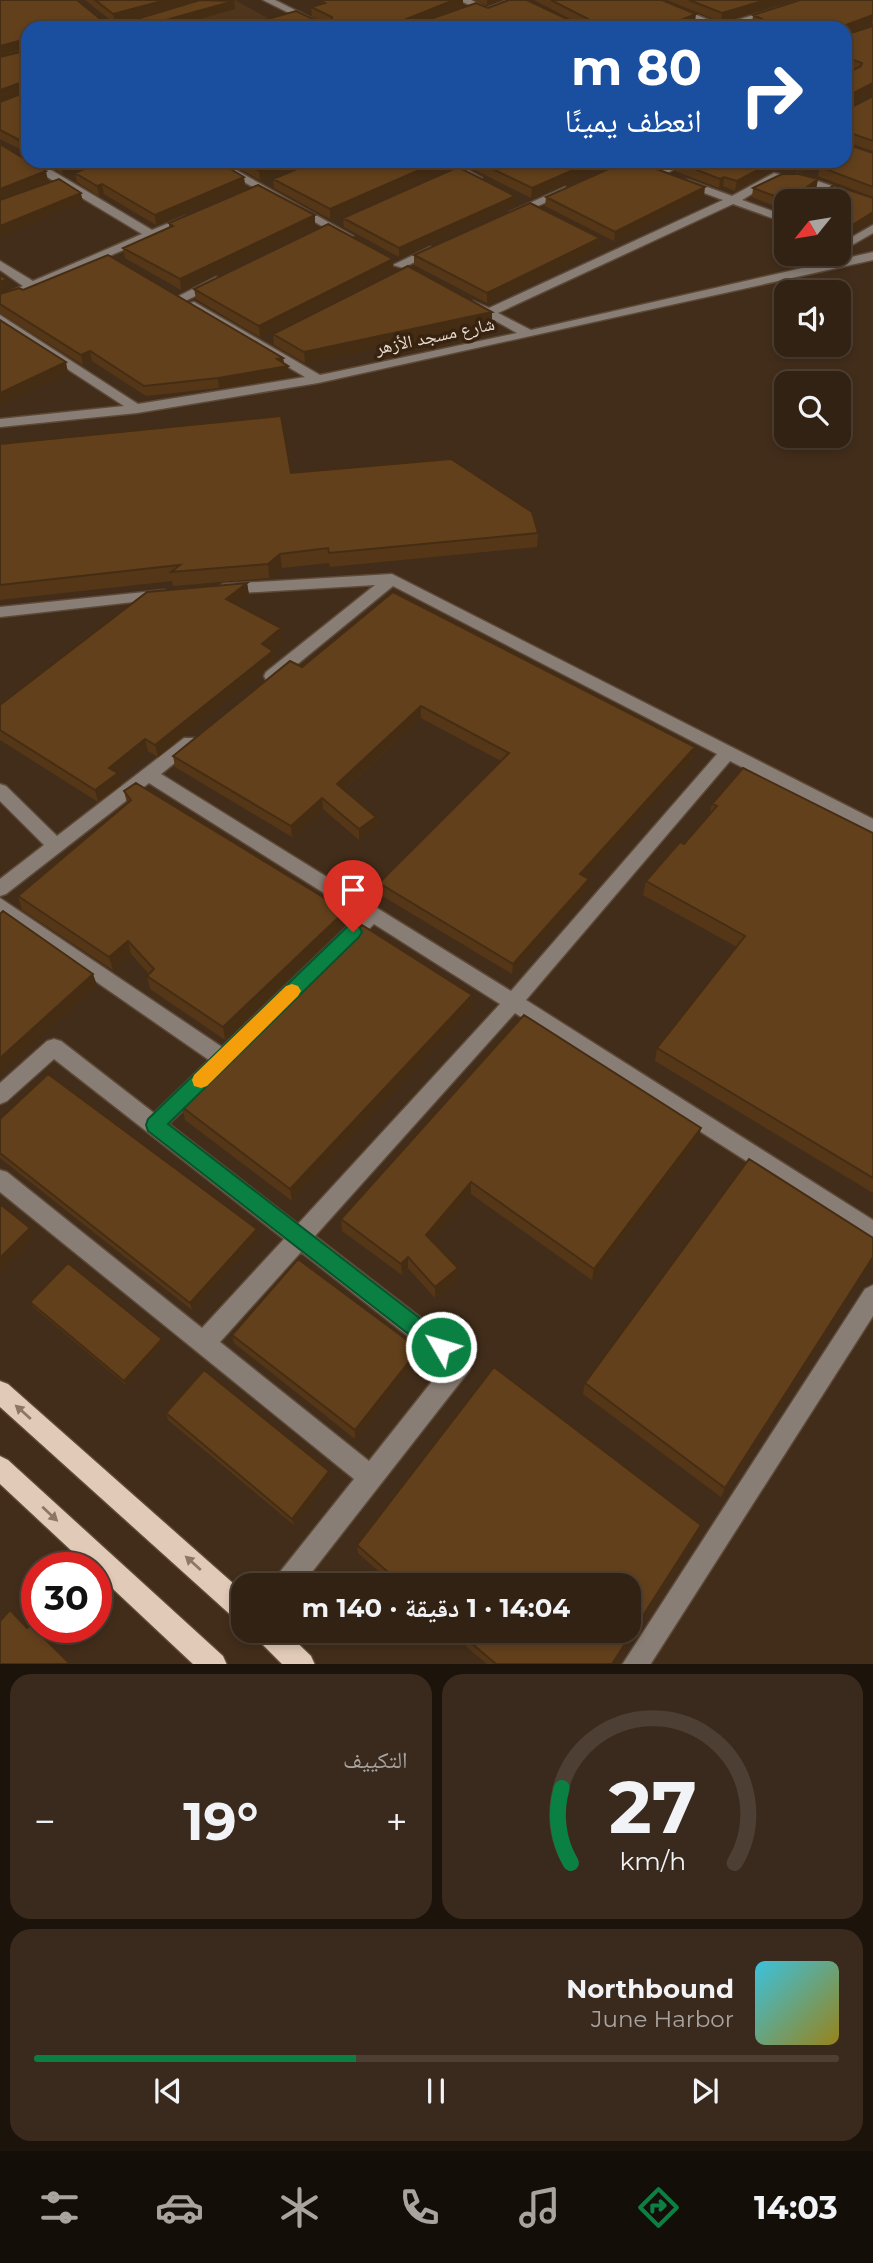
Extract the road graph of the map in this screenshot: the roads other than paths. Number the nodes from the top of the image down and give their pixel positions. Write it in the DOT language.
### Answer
graph roads {
  1 [pos="268,0"];
  2 [pos="519,0"];
  3 [pos="652,0"];
  4 [pos="812,0"];
  5 [pos="464,5"];
  6 [pos="533,6"];
  7 [pos="304,9"];
  8 [pos="293,12"];
  9 [pos="312,21"];
  10 [pos="704,21"];
  11 [pos="744,21"];
  12 [pos="41,168"];
  13 [pos="224,168"];
  14 [pos="662,168"];
  15 [pos="819,168"];
  16 [pos="458,169"];
  17 [pos="766,170"];
  18 [pos="447,174"];
  19 [pos="778,175"];
  20 [pos="76,176"];
  21 [pos="806,178"];
  22 [pos="63,181"];
  23 [pos="482,181"];
  24 [pos="580,183"];
  25 [pos="50,186"];
  26 [pos="831,188"];
  27 [pos="519,200"];
  28 [pos="733,200"];
  29 [pos="873,204"];
  30 [pos="536,209"];
  31 [pos="198,214"];
  32 [pos="774,214"];
  33 [pos="507,216"];
  34 [pos="336,223"];
  35 [pos="873,228"];
  36 [pos="318,232"];
  37 [pos="151,235"];
  38 [pos="353,239"];
  39 [pos="447,244"];
  40 [pos="851,245"];
  41 [pos="851,256"];
  42 [pos="873,256"];
  43 [pos="0,265"];
  44 [pos="798,266"];
  45 [pos="401,269"];
  46 [pos="231,274"];
  47 [pos="32,286"];
  48 [pos="0,300"];
  49 [pos="465,300"];
  50 [pos="489,313"];
  51 [pos="0,319"];
  52 [pos="529,334"];
  53 [pos="318,379"];
  54 [pos="137,409"];
  55 [pos="0,423"];
  56 [pos="392,579"];
  57 [pos="206,591"];
  58 [pos="178,593"];
  59 [pos="0,612"];
  60 [pos="255,690"];
  61 [pos="202,732"];
  62 [pos="726,754"];
  63 [pos="150,775"];
  64 [pos="0,790"];
  65 [pos="873,827"];
  66 [pos="56,846"];
  67 [pos="0,889"];
  68 [pos="0,905"];
  69 [pos="372,914"];
  70 [pos="513,1002"];
  71 [pos="222,1059"];
  72 [pos="0,1095"];
  73 [pos="155,1125"];
  74 [pos="0,1179"];
  75 [pos="873,1232"];
  76 [pos="298,1236"];
  77 [pos="873,1296"];
  78 [pos="202,1343"];
  79 [pos="0,1392"];
  80 [pos="0,1468"];
  81 [pos="371,1478"];
  82 [pos="295,1573"];
  83 [pos="231,1598"];
  84 [pos="280,1643"];
  85 [pos="214,1664"];
  86 [pos="302,1664"];
  87 [pos="635,1664"];
  1 -- 8 [label="street"];
  2 -- 5 [label="street"];
  2 -- 6 [label="street"];
  3 -- 10 [label="street"];
  4 -- 11 [label="street"];
  7 -- 8 [label="street"];
  8 -- 9 [label="street"];
  12 -- 22 [label="street"];
  13 -- 34 [label="street"];
  14 -- 28 [label="street"];
  15 -- 21 [label="street"];
  16 -- 18 [label="street"];
  16 -- 23 [label="street"];
  17 -- 19 [label="street"];
  19 -- 21 [label="street"];
  19 -- 28 [label="street"];
  20 -- 22 [label="street"];
  21 -- 26 [label="street"];
  22 -- 25 [label="street"];
  22 -- 37 [label="street"];
  24 -- 30 [label="street"];
  26 -- 29 [label="street"];
  27 -- 30 [label="street"];
  28 -- 32 [label="street"];
  28 -- 50 [label="street"];
  30 -- 33 [label="street"];
  31 -- 37 [label="street"];
  34 -- 36 [label="street"];
  34 -- 38 [label="street"];
  35 -- 40 [label="street"];
  37 -- 47 [label="street"];
  39 -- 45 [label="street"];
  41 -- 42 [label="street, شارع مسجد الأزهر"];
  43 -- 47 [label="street"];
  44 -- 52 [label="street, شارع مسجد الأزهر"];
  46 -- 53 [label="street"];
  47 -- 48 [label="street"];
  49 -- 50 [label="street"];
  50 -- 52 [label="street"];
  51 -- 54 [label="street"];
  52 -- 53 [label="street, شارع مسجد الأزهر"];
  53 -- 54 [label="street, شارع مسجد الأزهر"];
  54 -- 55 [label="street, شارع مسجد الأزهر"];
  56 -- 57 [label="street"];
  56 -- 60 [label="street"];
  56 -- 62 [label="street"];
  58 -- 59 [label="street"];
  61 -- 63 [label="street"];
  62 -- 65 [label="street"];
  62 -- 70 [label="street"];
  63 -- 66 [label="street"];
  63 -- 69 [label="street"];
  64 -- 66 [label="street"];
  66 -- 67 [label="street"];
  68 -- 71 [label="street"];
  69 -- 70 [label="street"];
  69 -- 71 [label="street"];
  70 -- 75 [label="street"];
  70 -- 76 [label="street"];
  71 -- 73 [label="street"];
  72 -- 73 [label="street"];
  73 -- 76 [label="street"];
  74 -- 78 [label="street"];
  76 -- 78 [label="street"];
  76 -- 81 [label="street"];
  77 -- 87 [label="street"];
  78 -- 81 [label="street"];
  83 -- 79 [label="main road, one-way"];
  80 -- 85 [label="main road, one-way"];
  81 -- 82 [label="street"];
  84 -- 86 [label="main road"];
}
